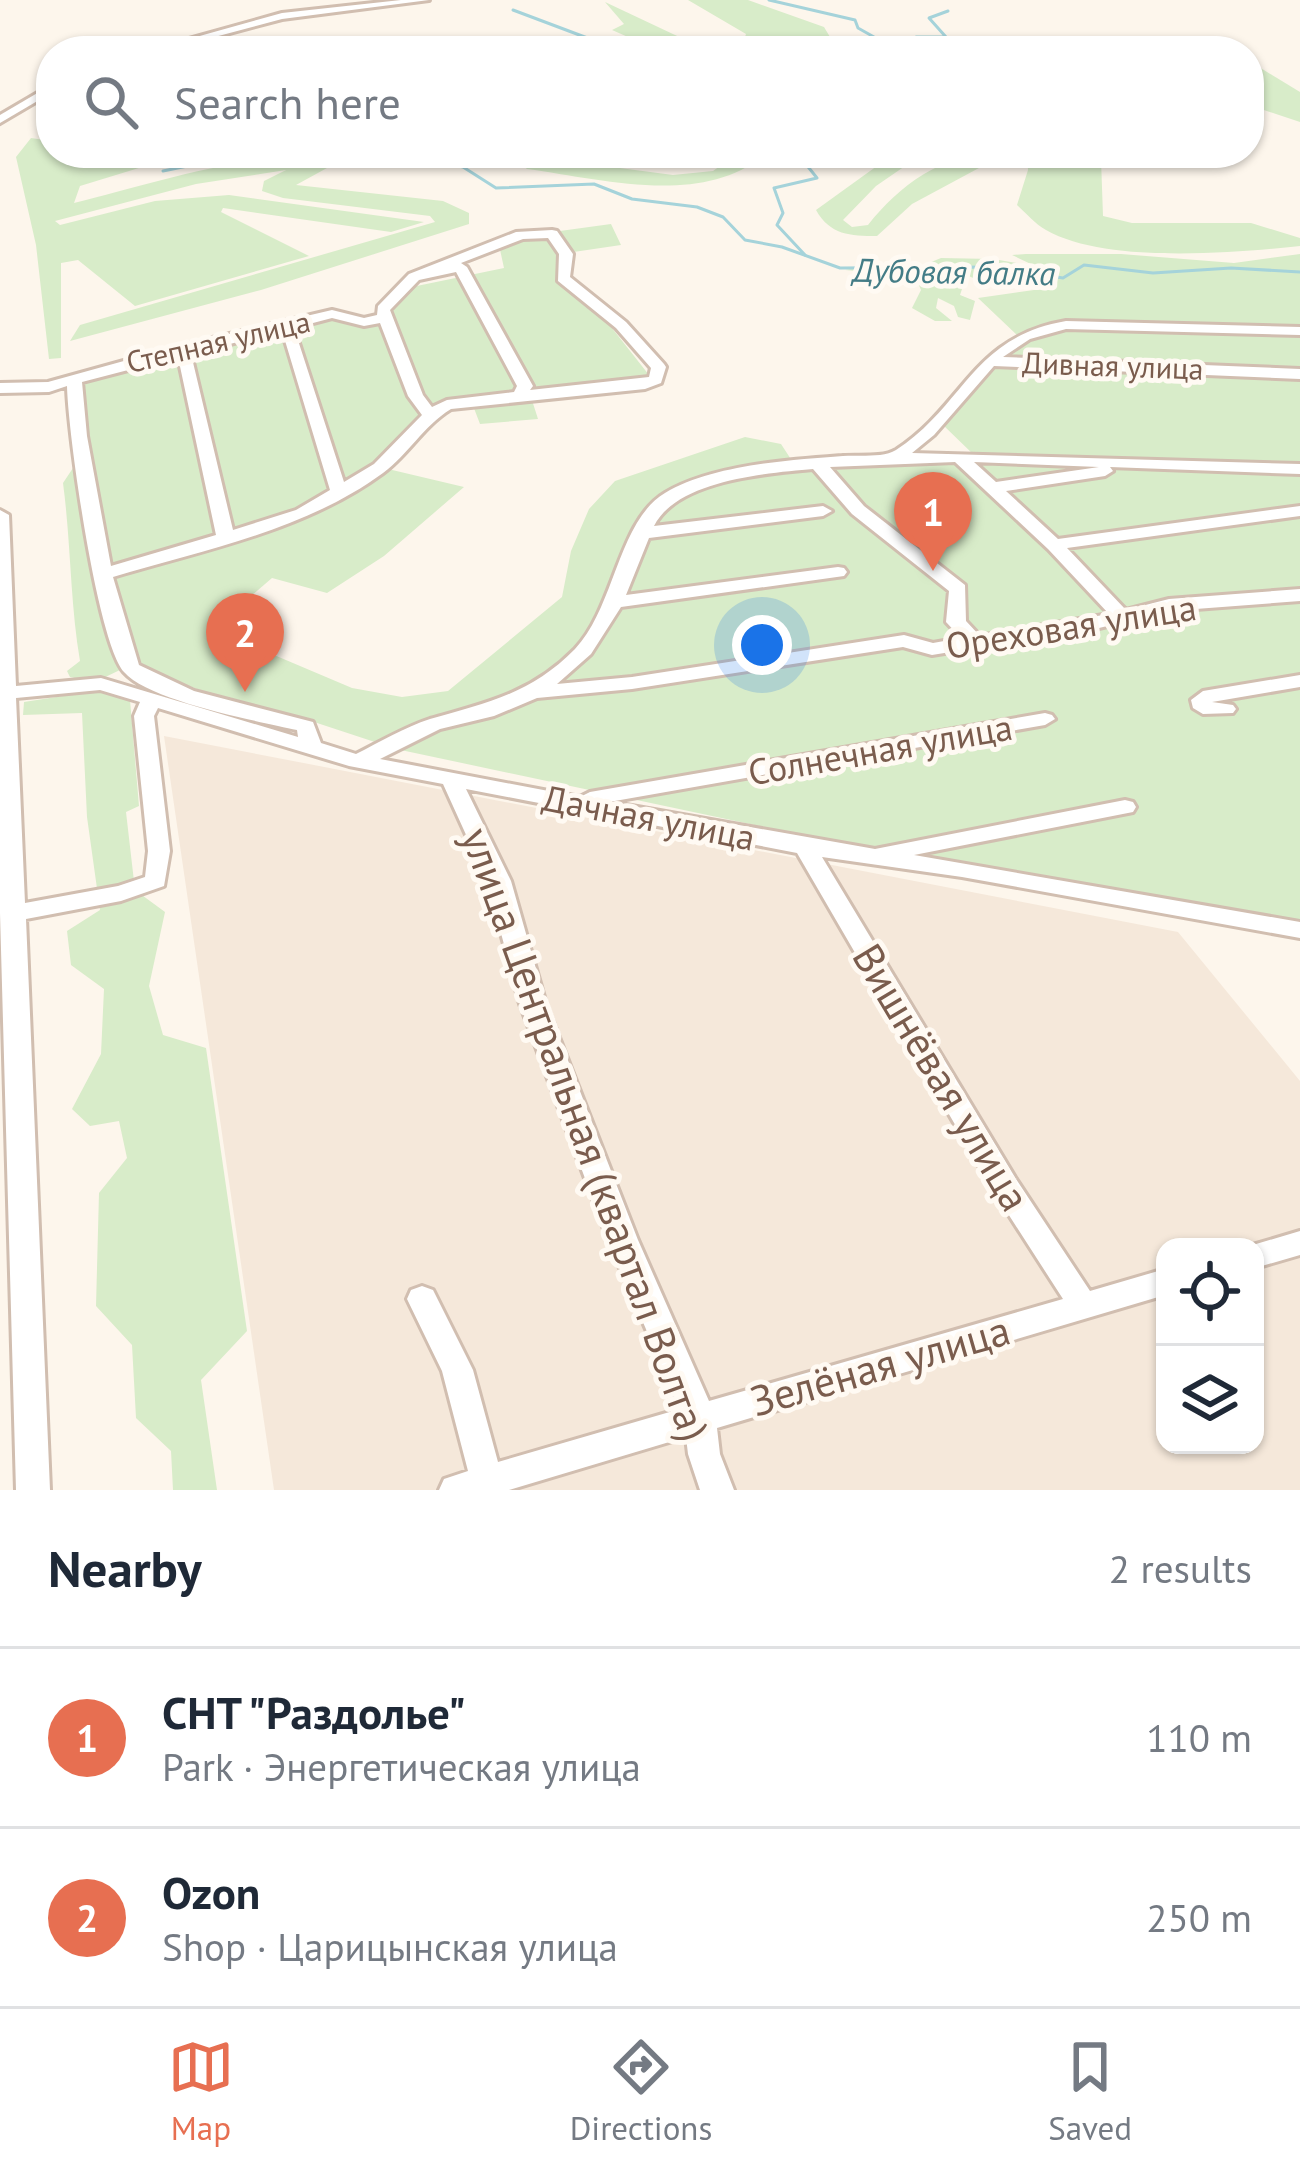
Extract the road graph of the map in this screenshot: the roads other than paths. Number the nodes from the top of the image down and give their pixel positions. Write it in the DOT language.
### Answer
graph roads {
  1 [pos="425,0"];
  2 [pos="207,36"];
  3 [pos="36,96"];
  4 [pos="4,114"];
  5 [pos="413,278"];
  6 [pos="1300,316"];
  7 [pos="385,318"];
  8 [pos="1026,321"];
  9 [pos="278,328"];
  10 [pos="1300,331"];
  11 [pos="183,349"];
  12 [pos="990,361"];
  13 [pos="1300,374"];
  14 [pos="74,379"];
  15 [pos="0,388"];
  16 [pos="520,396"];
  17 [pos="430,415"];
  18 [pos="897,457"];
  19 [pos="959,457"];
  20 [pos="818,464"];
  21 [pos="1154,464"];
  22 [pos="1300,470"];
  23 [pos="992,488"];
  24 [pos="339,493"];
  25 [pos="823,511"];
  26 [pos="1300,511"];
  27 [pos="0,515"];
  28 [pos="643,533"];
  29 [pos="226,539"];
  30 [pos="1054,544"];
  31 [pos="838,572"];
  32 [pos="102,575"];
  33 [pos="1300,596"];
  34 [pos="616,602"];
  35 [pos="1120,616"];
  36 [pos="975,642"];
  37 [pos="1300,681"];
  38 [pos="532,692"];
  39 [pos="2,693"];
  40 [pos="151,699"];
  41 [pos="1226,709"];
  42 [pos="1046,719"];
  43 [pos="312,748"];
  44 [pos="357,761"];
  45 [pos="451,779"];
  46 [pos="572,802"];
  47 [pos="1125,807"];
  48 [pos="805,847"];
  49 [pos="868,856"];
  50 [pos="12,913"];
  51 [pos="1300,930"];
  52 [pos="8,1014"];
  53 [pos="1300,1243"];
  54 [pos="1264,1253"];
  55 [pos="13,1283"];
  56 [pos="1156,1285"];
  57 [pos="422,1299"];
  58 [pos="1083,1306"];
  59 [pos="700,1418"];
  60 [pos="471,1486"];
  61 [pos="33,1490"];
  62 [pos="717,1490"];
  1 -- 2 [label="street"];
  3 -- 4 [label="street"];
  5 -- 7 [label="street"];
  5 -- 16 [label="street"];
  5 -- 16 [label="street"];
  6 -- 8 [label="street"];
  7 -- 9 [label="street, Степная улица"];
  7 -- 17 [label="street"];
  9 -- 11 [label="street, Степная улица"];
  9 -- 24 [label="street"];
  10 -- 12 [label="street"];
  11 -- 14 [label="street, Степная улица"];
  11 -- 29 [label="street"];
  12 -- 13 [label="street, Дивная улица"];
  12 -- 18 [label="street, Дивная улица"];
  14 -- 15 [label="street, Степная улица"];
  14 -- 32 [label="street"];
  16 -- 17 [label="street"];
  17 -- 24 [label="street"];
  18 -- 19 [label="street"];
  18 -- 20 [label="street"];
  19 -- 21 [label="street"];
  19 -- 23 [label="street"];
  20 -- 28 [label="street"];
  20 -- 36 [label="street"];
  21 -- 22 [label="street"];
  21 -- 23 [label="street"];
  23 -- 30 [label="street"];
  24 -- 29 [label="street"];
  25 -- 28 [label="street"];
  26 -- 30 [label="street"];
  27 -- 39 [label="street"];
  28 -- 34 [label="street"];
  29 -- 32 [label="street"];
  30 -- 35 [label="street"];
  31 -- 34 [label="street"];
  32 -- 43 [label="street"];
  33 -- 35 [label="street, Ореховая улица"];
  34 -- 38 [label="street"];
  35 -- 36 [label="street, Ореховая улица"];
  36 -- 38 [label="street, Ореховая улица"];
  37 -- 41 [label="street"];
  38 -- 44 [label="street, Ореховая улица"];
  39 -- 40 [label="street, Дачная улица"];
  39 -- 50 [label="street"];
  40 -- 43 [label="street, Дачная улица"];
  40 -- 50 [label="street"];
  42 -- 46 [label="street, Солнечная улица"];
  43 -- 44 [label="street, Дачная улица"];
  44 -- 45 [label="street, Дачная улица"];
  45 -- 46 [label="street, Дачная улица"];
  45 -- 59 [label="street, улица Центральная (квартал Волта)"];
  46 -- 48 [label="street, Дачная улица"];
  47 -- 49 [label="street"];
  48 -- 49 [label="street, Дачная улица"];
  48 -- 58 [label="street, Вишнёвая улица"];
  49 -- 51 [label="street, Дачная улица"];
  50 -- 52 [label="street"];
  52 -- 55 [label="street"];
  53 -- 54 [label="street"];
  55 -- 61 [label="street"];
  56 -- 58 [label="street, Зелёная улица"];
  57 -- 60 [label="street"];
  58 -- 59 [label="street, Зелёная улица"];
  59 -- 60 [label="street, Зелёная улица"];
  59 -- 62 [label="street, улица Центральная (квартал Волта)"];
}
